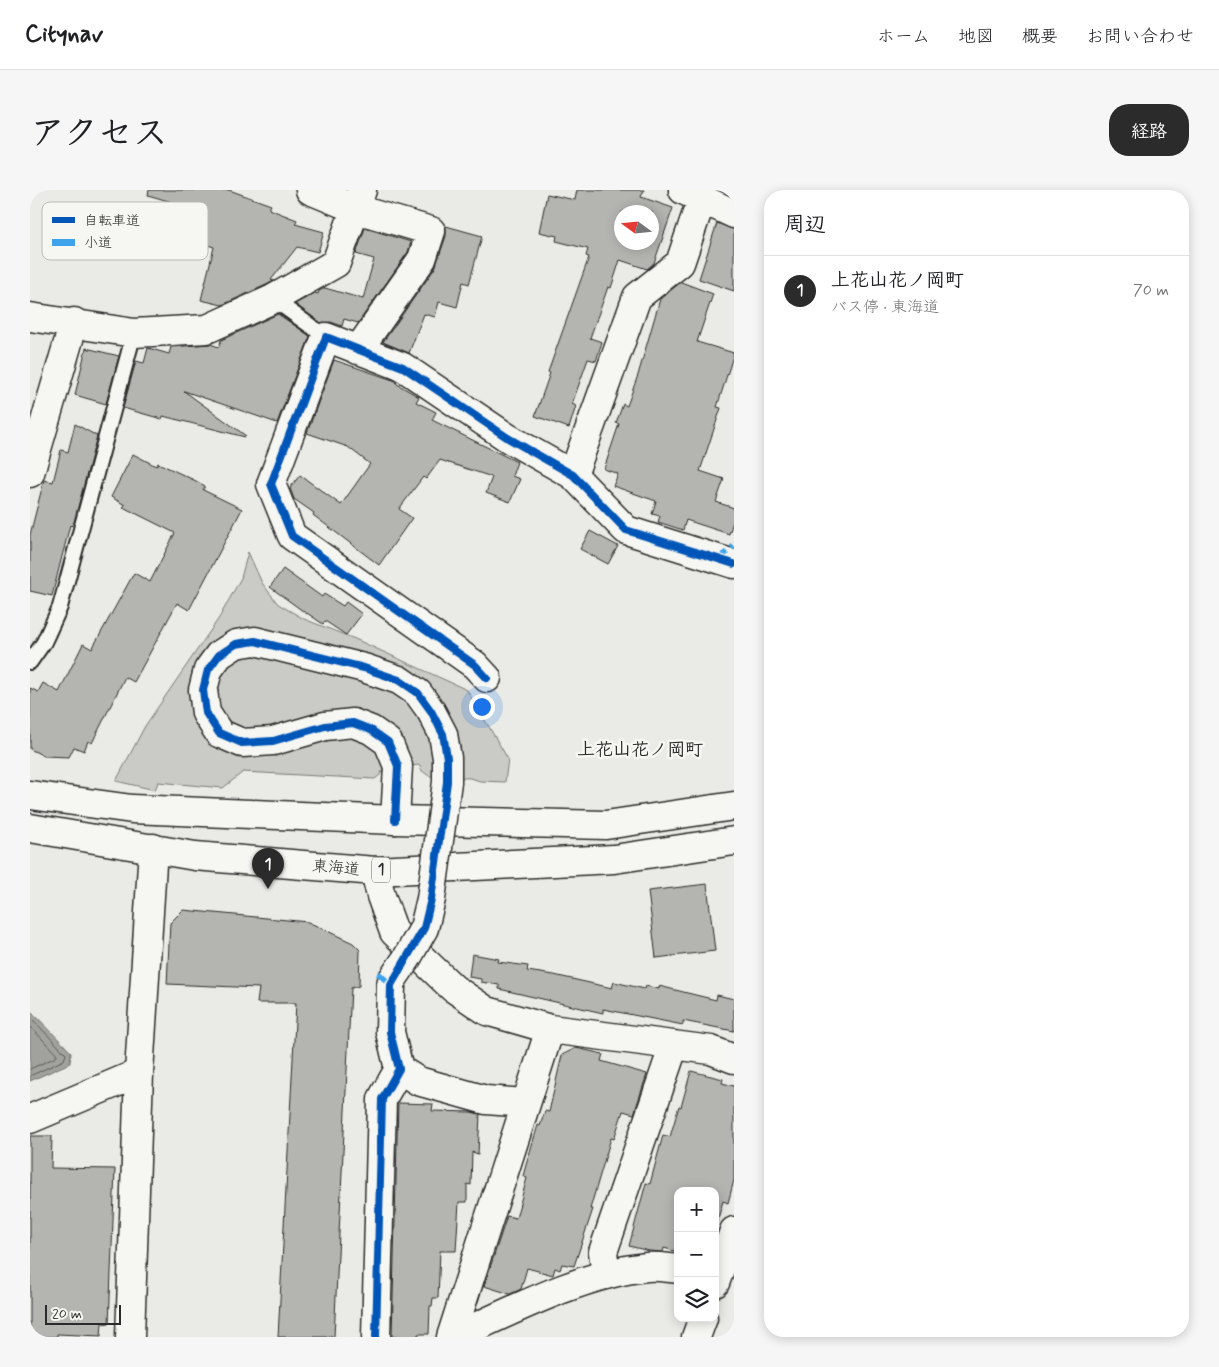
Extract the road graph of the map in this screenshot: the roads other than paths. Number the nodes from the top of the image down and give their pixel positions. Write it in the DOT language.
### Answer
graph roads {
  1 [pos="310,190"];
  2 [pos="693,194"];
  3 [pos="359,200"];
  4 [pos="734,214"];
  5 [pos="273,299"];
  6 [pos="30,316"];
  7 [pos="74,322"];
  8 [pos="134,333"];
  9 [pos="326,337"];
  10 [pos="358,350"];
  11 [pos="31,464"];
  12 [pos="573,475"];
  13 [pos="734,564"];
  14 [pos="30,662"];
  15 [pos="487,678"];
  16 [pos="30,795"];
  17 [pos="734,806"];
  18 [pos="395,820"];
  19 [pos="30,828"];
  20 [pos="734,841"];
  21 [pos="153,848"];
  22 [pos="375,871"];
  23 [pos="550,1029"];
  24 [pos="674,1045"];
  25 [pos="734,1059"];
  26 [pos="399,1069"];
  27 [pos="139,1073"];
  28 [pos="525,1103"];
  29 [pos="30,1118"];
  30 [pos="734,1231"];
  31 [pos="719,1268"];
  32 [pos="674,1269"];
  33 [pos="606,1275"];
  34 [pos="702,1322"];
  35 [pos="130,1337"];
  36 [pos="376,1337"];
  37 [pos="452,1337"];
  38 [pos="696,1337"];
  1 -- 3 [label="main road"];
  2 -- 4 [label="main road"];
  2 -- 12 [label="main road"];
  3 -- 5 [label="main road"];
  3 -- 10 [label="main road"];
  5 -- 8 [label="main road"];
  5 -- 9 [label="lane"];
  6 -- 7 [label="main road"];
  7 -- 8 [label="main road"];
  7 -- 11 [label="main road"];
  8 -- 14 [label="lane"];
  9 -- 10 [label="main road"];
  9 -- 15 [label="main road"];
  10 -- 12 [label="main road"];
  12 -- 13 [label="main road"];
  16 -- 18 [label="main road"];
  17 -- 18 [label="main road"];
  18 -- 26 [label="main road, bridge"];
  19 -- 21 [label="main road, 東海道 / 1"];
  20 -- 22 [label="main road, 東海道 / 1"];
  21 -- 22 [label="main road, 東海道 / 1"];
  21 -- 27 [label="main road"];
  22 -- 23 [label="main road"];
  23 -- 24 [label="main road"];
  23 -- 28 [label="main road"];
  24 -- 25 [label="main road"];
  24 -- 33 [label="main road"];
  26 -- 28 [label="main road"];
  26 -- 36 [label="main road"];
  27 -- 29 [label="main road"];
  27 -- 35 [label="main road"];
  28 -- 37 [label="main road"];
  30 -- 31 [label="main road"];
  32 -- 33 [label="main road"];
  33 -- 37 [label="main road"];
  34 -- 38 [label="main road"];
}
